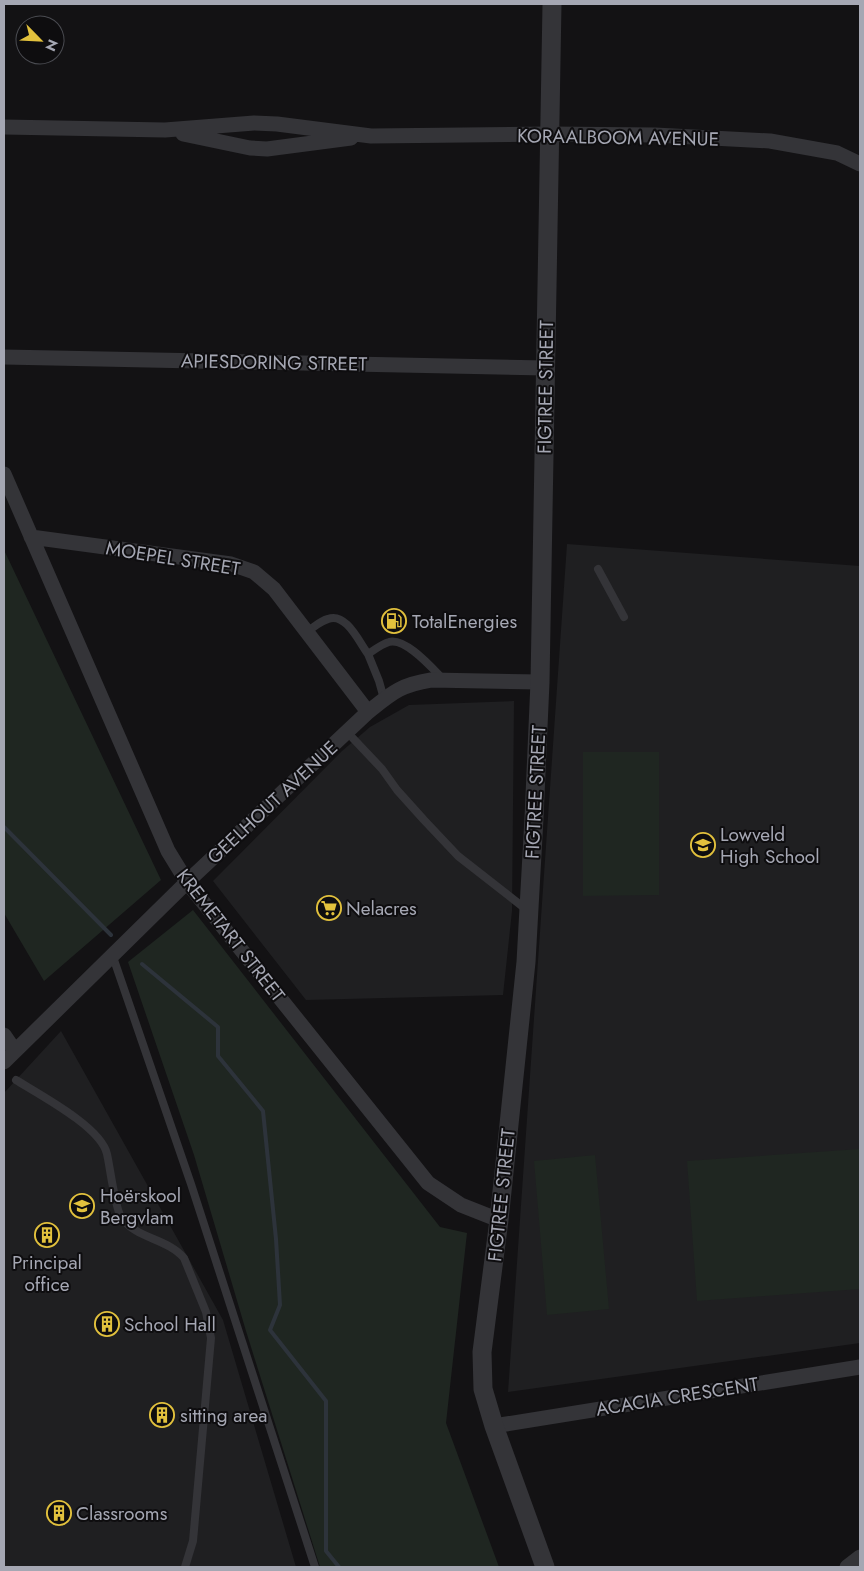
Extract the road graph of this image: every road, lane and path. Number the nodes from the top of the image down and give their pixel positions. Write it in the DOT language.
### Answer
graph roads {
  1 [pos="552,4"];
  2 [pos="4,127"];
  3 [pos="165,130"];
  4 [pos="550,134"];
  5 [pos="371,136"];
  6 [pos="860,164"];
  7 [pos="4,357"];
  8 [pos="545,368"];
  9 [pos="4,474"];
  10 [pos="31,536"];
  11 [pos="598,569"];
  12 [pos="624,617"];
  13 [pos="306,632"];
  14 [pos="368,654"];
  15 [pos="445,680"];
  16 [pos="540,682"];
  17 [pos="384,699"];
  18 [pos="368,712"];
  19 [pos="347,732"];
  20 [pos="186,882"];
  21 [pos="528,911"];
  22 [pos="112,954"];
  23 [pos="4,1036"];
  24 [pos="15,1051"];
  25 [pos="4,1062"];
  26 [pos="16,1080"];
  27 [pos="499,1220"];
  28 [pos="860,1367"];
  29 [pos="494,1426"];
  30 [pos="860,1557"];
  31 [pos="185,1567"];
  32 [pos="315,1567"];
  33 [pos="545,1567"];
  34 [pos="847,1567"];
  1 -- 4 [label="street, FIGTREE STREET"];
  2 -- 3 [label="street, KORAALBOOM AVENUE"];
  3 -- 5 [label="street, KORAALBOOM AVENUE"];
  3 -- 5 [label="street, KORAALBOOM AVENUE"];
  4 -- 5 [label="street, KORAALBOOM AVENUE"];
  4 -- 6 [label="street, KORAALBOOM AVENUE"];
  4 -- 8 [label="street, FIGTREE STREET"];
  7 -- 8 [label="street, APIESDORING STREET"];
  8 -- 16 [label="street, FIGTREE STREET"];
  9 -- 10 [label="street, KREMETART STREET"];
  10 -- 13 [label="street, MOEPEL STREET"];
  10 -- 20 [label="street, KREMETART STREET"];
  11 -- 12 [label="lane"];
  13 -- 14 [label="lane"];
  13 -- 18 [label="street, MOEPEL STREET"];
  14 -- 15 [label="lane"];
  14 -- 17 [label="lane"];
  15 -- 16 [label="street, GEELHOUT AVENUE"];
  15 -- 17 [label="street, GEELHOUT AVENUE"];
  16 -- 21 [label="street, FIGTREE STREET"];
  17 -- 18 [label="street, GEELHOUT AVENUE"];
  18 -- 19 [label="street, GEELHOUT AVENUE"];
  19 -- 20 [label="street, GEELHOUT AVENUE"];
  19 -- 21 [label="lane"];
  20 -- 22 [label="street, GEELHOUT AVENUE"];
  20 -- 27 [label="street, KREMETART STREET"];
  21 -- 27 [label="street, FIGTREE STREET"];
  22 -- 24 [label="street, GEELHOUT AVENUE"];
  22 -- 32 [label="lane"];
  23 -- 24 [label="street"];
  24 -- 25 [label="street, GEELHOUT AVENUE"];
  26 -- 31 [label="lane"];
  27 -- 29 [label="street, FIGTREE STREET"];
  28 -- 29 [label="street, ACACIA CRESCENT"];
  29 -- 33 [label="street, FIGTREE STREET"];
  30 -- 34 [label="street"];
}
